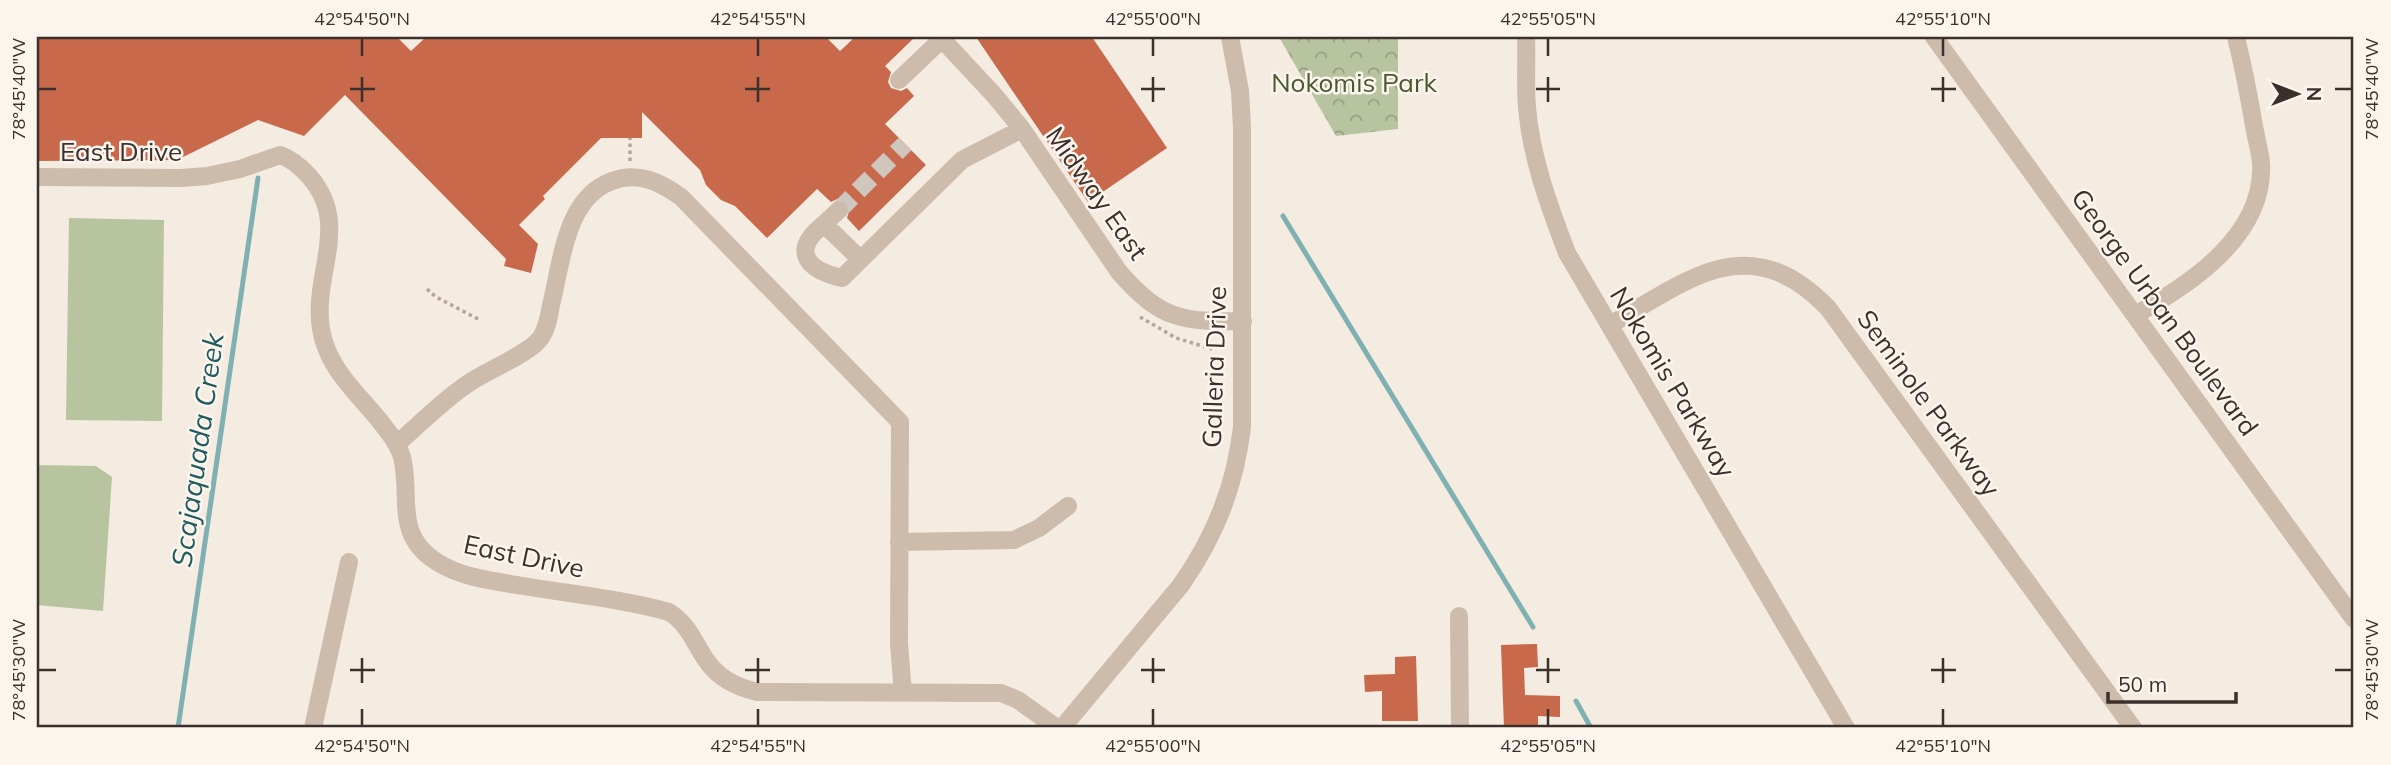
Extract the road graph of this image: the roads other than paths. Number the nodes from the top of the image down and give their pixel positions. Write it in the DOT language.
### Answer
graph roads {
  1 [pos="1230,37"];
  2 [pos="1526,37"];
  3 [pos="1934,37"];
  4 [pos="2236,37"];
  5 [pos="941,38"];
  6 [pos="899,80"];
  7 [pos="1022,130"];
  8 [pos="37,177"];
  9 [pos="839,210"];
  10 [pos="824,224"];
  11 [pos="860,259"];
  12 [pos="2135,315"];
  13 [pos="1243,321"];
  14 [pos="1610,326"];
  15 [pos="397,444"];
  16 [pos="1068,506"];
  17 [pos="900,542"];
  18 [pos="349,562"];
  19 [pos="1459,615"];
  20 [pos="2354,619"];
  21 [pos="903,693"];
  22 [pos="313,728"];
  23 [pos="1060,728"];
  24 [pos="1460,728"];
  25 [pos="1846,728"];
  26 [pos="2133,728"];
  1 -- 13 [label="street, Galleria Drive"];
  2 -- 14 [label="street, Nokomis Parkway"];
  3 -- 12 [label="street, George Urban Boulevard"];
  4 -- 12 [label="street"];
  5 -- 6 [label="street"];
  5 -- 7 [label="street, Midway East"];
  7 -- 11 [label="street"];
  7 -- 13 [label="street, Midway East"];
  8 -- 15 [label="street, East Drive"];
  9 -- 10 [label="street"];
  10 -- 11 [label="street"];
  10 -- 11 [label="street"];
  12 -- 20 [label="street, George Urban Boulevard"];
  13 -- 23 [label="street, Galleria Drive"];
  14 -- 25 [label="street, Nokomis Parkway"];
  14 -- 26 [label="street, Seminole Parkway"];
  15 -- 17 [label="street"];
  15 -- 21 [label="street, East Drive"];
  16 -- 17 [label="street"];
  17 -- 21 [label="street"];
  18 -- 22 [label="street"];
  19 -- 24 [label="street"];
  21 -- 23 [label="street, East Drive"];
}
